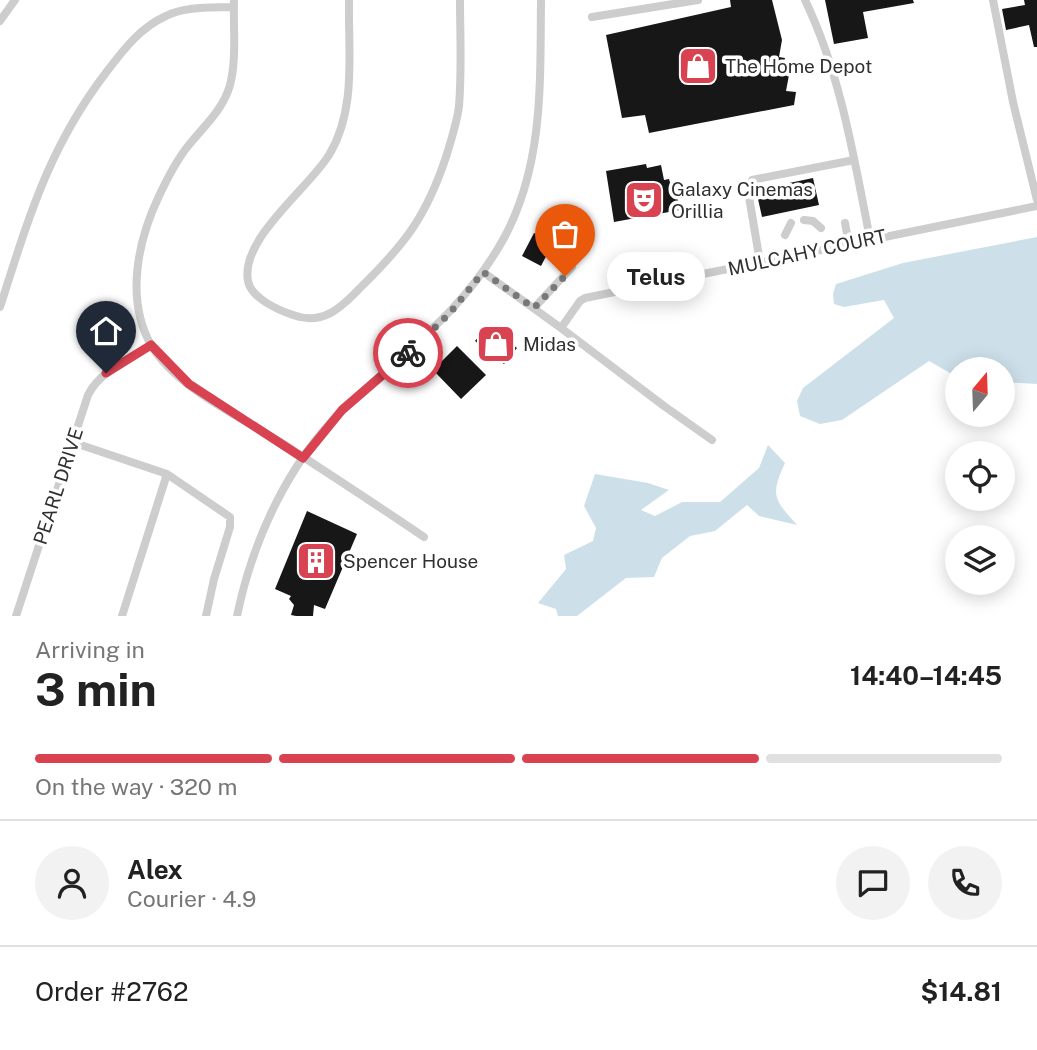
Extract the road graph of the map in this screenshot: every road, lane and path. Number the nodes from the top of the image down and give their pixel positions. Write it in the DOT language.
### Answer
graph roads {
  1 [pos="15,0"];
  2 [pos="349,0"];
  3 [pos="460,0"];
  4 [pos="541,0"];
  5 [pos="698,0"];
  6 [pos="805,0"];
  7 [pos="993,0"];
  8 [pos="234,4"];
  9 [pos="592,17"];
  10 [pos="0,21"];
  11 [pos="854,160"];
  12 [pos="1037,200"];
  13 [pos="1037,206"];
  14 [pos="804,220"];
  15 [pos="791,223"];
  16 [pos="845,223"];
  17 [pos="821,228"];
  18 [pos="785,235"];
  19 [pos="870,239"];
  20 [pos="849,244"];
  21 [pos="760,262"];
  22 [pos="572,267"];
  23 [pos="483,272"];
  24 [pos="0,307"];
  25 [pos="534,308"];
  26 [pos="561,328"];
  27 [pos="151,345"];
  28 [pos="712,440"];
  29 [pos="72,442"];
  30 [pos="303,458"];
  31 [pos="167,474"];
  32 [pos="424,537"];
  33 [pos="16,616"];
  34 [pos="122,616"];
  35 [pos="206,616"];
  36 [pos="237,616"];
  1 -- 10 [label="street"];
  2 -- 3 [label="street"];
  4 -- 23 [label="street"];
  5 -- 9 [label="street"];
  6 -- 11 [label="street"];
  7 -- 12 [label="street"];
  8 -- 24 [label="street"];
  8 -- 27 [label="street"];
  11 -- 19 [label="street"];
  11 -- 21 [label="street"];
  13 -- 19 [label="street, MULCAHY COURT"];
  14 -- 17 [label="street"];
  15 -- 18 [label="street"];
  16 -- 20 [label="street"];
  19 -- 20 [label="street, MULCAHY COURT"];
  20 -- 21 [label="street, MULCAHY COURT"];
  21 -- 26 [label="street, MULCAHY COURT"];
  22 -- 25 [label="street"];
  23 -- 25 [label="street"];
  23 -- 30 [label="street"];
  25 -- 26 [label="street"];
  26 -- 28 [label="street"];
  27 -- 29 [label="street, PEARL DRIVE"];
  27 -- 30 [label="street"];
  29 -- 31 [label="street"];
  29 -- 33 [label="street, PEARL DRIVE"];
  30 -- 32 [label="street"];
  30 -- 36 [label="street"];
  31 -- 34 [label="street"];
  31 -- 35 [label="street"];
}
